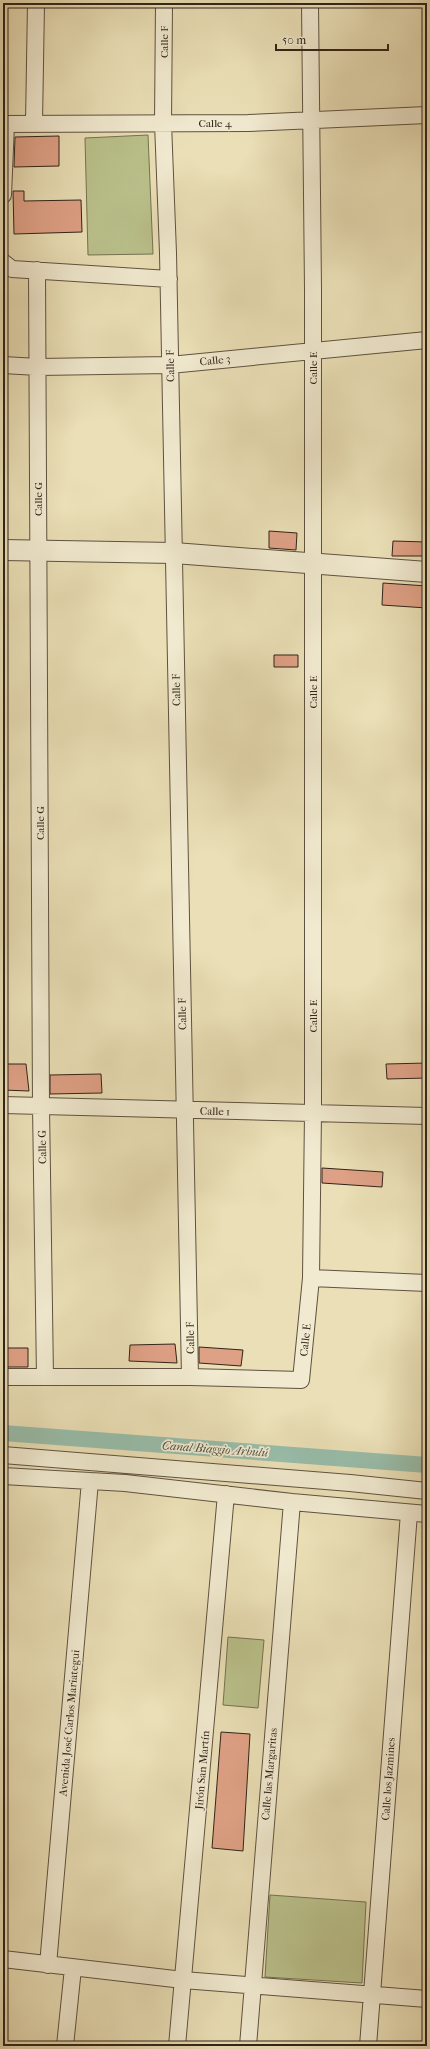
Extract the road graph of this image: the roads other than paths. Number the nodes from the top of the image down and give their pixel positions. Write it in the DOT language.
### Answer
graph roads {
  1 [pos="36,3"];
  2 [pos="164,3"];
  3 [pos="310,3"];
  4 [pos="427,115"];
  5 [pos="313,120"];
  6 [pos="34,123"];
  7 [pos="163,123"];
  8 [pos="5,124"];
  9 [pos="3,195"];
  10 [pos="3,262"];
  11 [pos="37,270"];
  12 [pos="169,279"];
  13 [pos="427,340"];
  14 [pos="313,350"];
  15 [pos="170,365"];
  16 [pos="3,366"];
  17 [pos="38,367"];
  18 [pos="3,550"];
  19 [pos="39,551"];
  20 [pos="174,553"];
  21 [pos="313,563"];
  22 [pos="427,572"];
  23 [pos="3,1106"];
  24 [pos="41,1106"];
  25 [pos="184,1110"];
  26 [pos="313,1113"];
  27 [pos="427,1116"];
  28 [pos="312,1278"];
  29 [pos="427,1283"];
  30 [pos="3,1377"];
  31 [pos="45,1377"];
  32 [pos="190,1377"];
  33 [pos="3,1455"];
  34 [pos="3,1476"];
  35 [pos="90,1481"];
  36 [pos="427,1491"];
  37 [pos="226,1494"];
  38 [pos="292,1502"];
  39 [pos="409,1513"];
  40 [pos="427,1514"];
  41 [pos="3,1959"];
  42 [pos="48,1965"];
  43 [pos="73,1968"];
  44 [pos="183,1980"];
  45 [pos="252,1985"];
  46 [pos="371,1993"];
  47 [pos="427,1999"];
  48 [pos="65,2046"];
  49 [pos="177,2046"];
  50 [pos="248,2046"];
  51 [pos="368,2046"];
  1 -- 6 [label="street"];
  2 -- 7 [label="street, Calle F"];
  3 -- 5 [label="street, Calle E"];
  4 -- 5 [label="street, Calle 4"];
  5 -- 7 [label="street, Calle 4"];
  5 -- 14 [label="street, Calle E"];
  6 -- 7 [label="street, Calle 4"];
  6 -- 8 [label="street, Calle 4"];
  7 -- 12 [label="street, Calle F"];
  8 -- 9 [label="street"];
  10 -- 11 [label="street"];
  11 -- 12 [label="street"];
  11 -- 17 [label="street, Calle G"];
  12 -- 15 [label="street, Calle F"];
  13 -- 14 [label="street, Calle 3"];
  14 -- 15 [label="street, Calle 3"];
  14 -- 21 [label="street, Calle E"];
  15 -- 17 [label="street, Calle 3"];
  15 -- 20 [label="street, Calle F"];
  16 -- 17 [label="street, Calle 3"];
  17 -- 19 [label="street, Calle G"];
  18 -- 19 [label="street"];
  19 -- 20 [label="street"];
  19 -- 24 [label="street, Calle G"];
  20 -- 21 [label="street"];
  20 -- 25 [label="street, Calle F"];
  21 -- 22 [label="street"];
  21 -- 26 [label="street, Calle E"];
  23 -- 24 [label="street, Calle 1"];
  24 -- 25 [label="street, Calle 1"];
  24 -- 31 [label="street, Calle G"];
  25 -- 26 [label="street, Calle 1"];
  25 -- 32 [label="street, Calle F"];
  26 -- 27 [label="street, Calle 1"];
  26 -- 28 [label="street, Calle E"];
  28 -- 29 [label="street"];
  28 -- 32 [label="street, Calle E"];
  30 -- 31 [label="street"];
  31 -- 32 [label="street"];
  33 -- 36 [label="street"];
  34 -- 35 [label="street"];
  35 -- 37 [label="street"];
  35 -- 42 [label="street, Avenida José Carlos Mariategui"];
  37 -- 38 [label="street"];
  37 -- 44 [label="street, Jirón San Martín"];
  38 -- 39 [label="street"];
  38 -- 45 [label="street, Calle las Margaritas"];
  39 -- 40 [label="street"];
  39 -- 46 [label="street, Calle los Jazmines"];
  41 -- 42 [label="street"];
  42 -- 43 [label="street"];
  43 -- 44 [label="street"];
  43 -- 48 [label="street"];
  44 -- 45 [label="street"];
  44 -- 49 [label="street, Jirón San Martín"];
  45 -- 46 [label="street"];
  45 -- 50 [label="street, Calle las Margaritas"];
  46 -- 47 [label="street"];
  46 -- 51 [label="street, Calle los Jazmines"];
}
